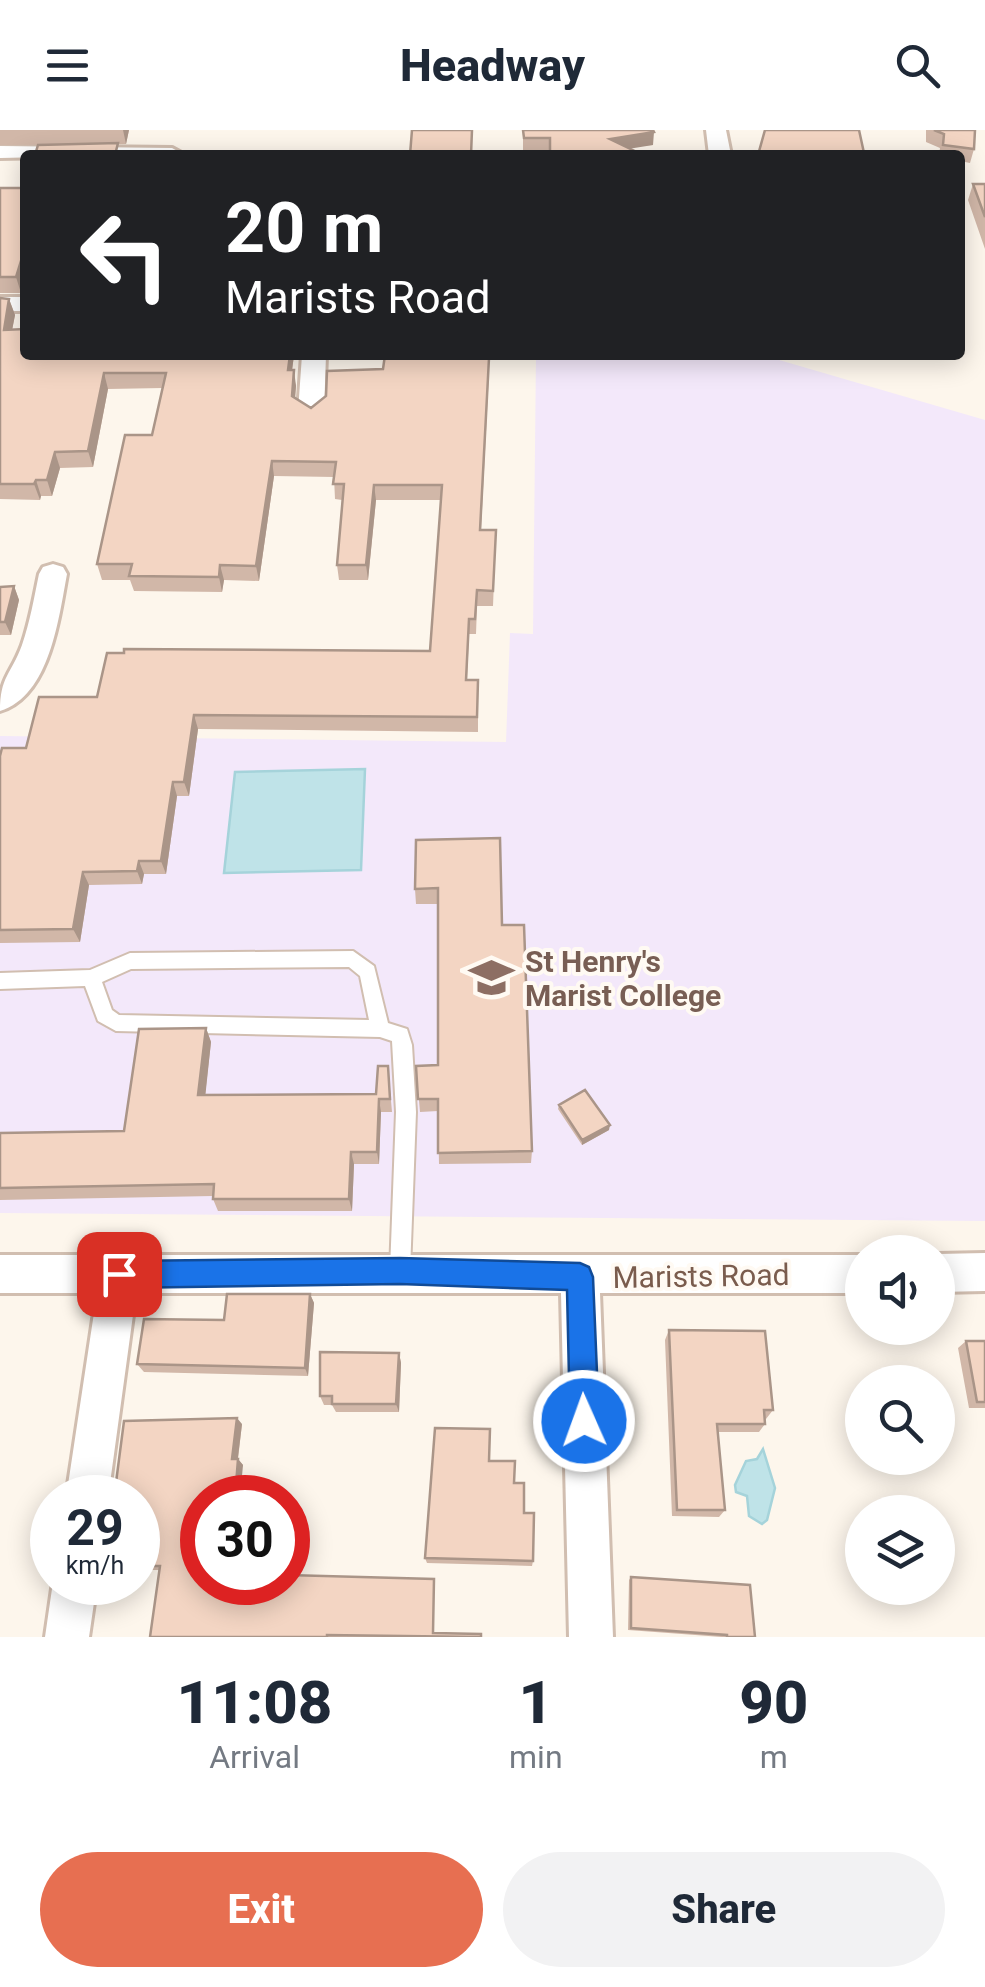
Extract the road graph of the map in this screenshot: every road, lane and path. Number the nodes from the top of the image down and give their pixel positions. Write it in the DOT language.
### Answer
graph roads {
  1 [pos="314,360"];
  2 [pos="311,412"];
  3 [pos="53,574"];
  4 [pos="0,700"];
  5 [pos="91,978"];
  6 [pos="0,981"];
  7 [pos="380,1028"];
  8 [pos="400,1271"];
  9 [pos="985,1272"];
  10 [pos="955,1273"];
  11 [pos="0,1274"];
  12 [pos="119,1274"];
  13 [pos="845,1274"];
  14 [pos="580,1277"];
  15 [pos="90,1475"];
  16 [pos="72,1605"];
  17 [pos="67,1637"];
  18 [pos="591,1637"];
  1 -- 2 [label="street"];
  3 -- 4 [label="street"];
  5 -- 6 [label="lane"];
  5 -- 7 [label="lane"];
  5 -- 7 [label="lane"];
  7 -- 8 [label="lane"];
  8 -- 12 [label="street, Marists Road"];
  8 -- 14 [label="street, Marists Road"];
  9 -- 10 [label="street"];
  11 -- 12 [label="street, Marists Road"];
  12 -- 15 [label="street"];
  13 -- 14 [label="street, Marists Road"];
  14 -- 18 [label="street"];
  16 -- 17 [label="street"];
}
